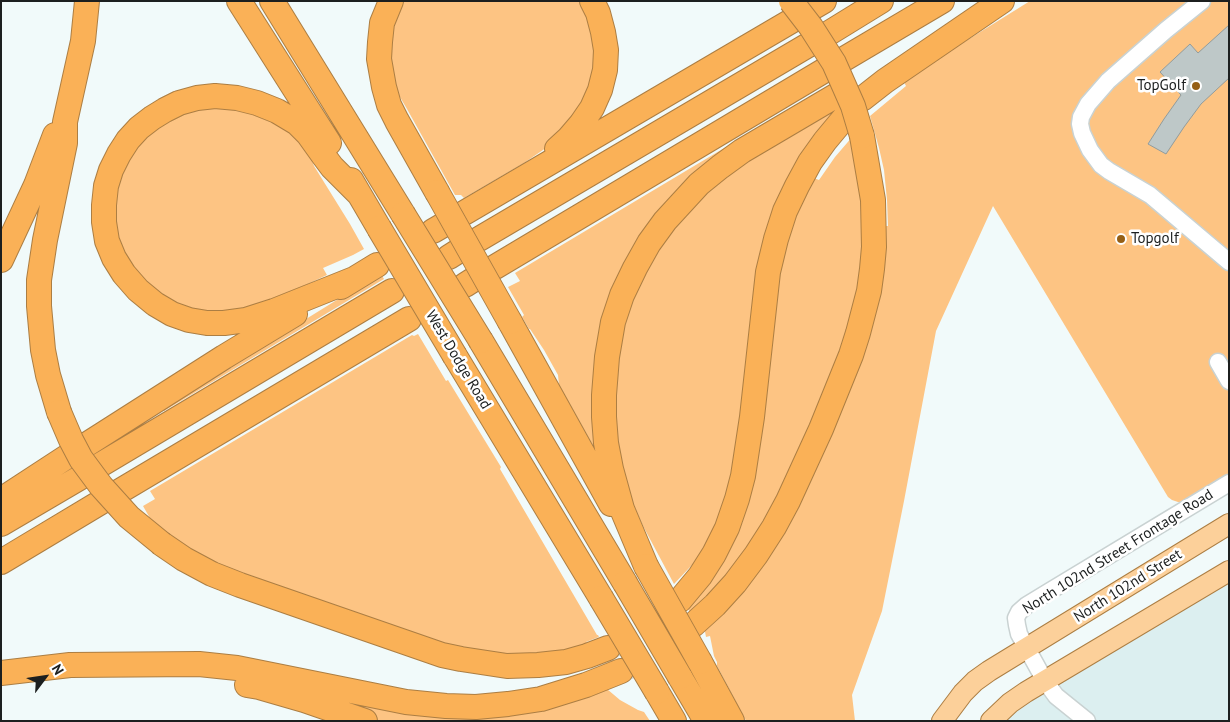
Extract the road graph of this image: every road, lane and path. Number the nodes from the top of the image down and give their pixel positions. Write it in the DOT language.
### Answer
graph roads {
  1 [pos="87,1"];
  2 [pos="239,1"];
  3 [pos="272,1"];
  4 [pos="277,1"];
  5 [pos="391,1"];
  6 [pos="592,1"];
  7 [pos="881,1"];
  8 [pos="942,1"];
  9 [pos="1000,1"];
  10 [pos="1202,1"];
  11 [pos="805,8"];
  12 [pos="288,28"];
  13 [pos="845,117"];
  14 [pos="64,122"];
  15 [pos="515,183"];
  16 [pos="359,194"];
  17 [pos="447,223"];
  18 [pos="462,249"];
  19 [pos="1,260"];
  20 [pos="1229,262"];
  21 [pos="377,265"];
  22 [pos="479,277"];
  23 [pos="354,279"];
  24 [pos="392,291"];
  25 [pos="409,319"];
  26 [pos="1218,362"];
  27 [pos="1229,381"];
  28 [pos="1229,483"];
  29 [pos="1,500"];
  30 [pos="1,524"];
  31 [pos="1229,524"];
  32 [pos="1,562"];
  33 [pos="646,566"];
  34 [pos="1226,572"];
  35 [pos="680,600"];
  36 [pos="693,625"];
  37 [pos="608,648"];
  38 [pos="1027,648"];
  39 [pos="123,664"];
  40 [pos="621,671"];
  41 [pos="1,673"];
  42 [pos="1045,681"];
  43 [pos="365,721"];
  44 [pos="674,721"];
  45 [pos="706,721"];
  46 [pos="732,721"];
  47 [pos="942,721"];
  48 [pos="991,721"];
  49 [pos="1088,721"];
  1 -- 14 [label="highway"];
  2 -- 16 [label="highway, West Dodge Road"];
  3 -- 12 [label="highway"];
  4 -- 12 [label="highway"];
  5 -- 33 [label="highway, bridge"];
  6 -- 15 [label="highway"];
  7 -- 18 [label="highway"];
  8 -- 22 [label="highway"];
  9 -- 33 [label="highway"];
  10 -- 20 [label="street"];
  11 -- 15 [label="highway"];
  11 -- 36 [label="highway, bridge"];
  12 -- 45 [label="highway, West Dodge Road, bridge"];
  13 -- 35 [label="highway"];
  14 -- 19 [label="highway"];
  14 -- 37 [label="highway, bridge"];
  15 -- 17 [label="highway"];
  16 -- 23 [label="highway"];
  16 -- 44 [label="highway, West Dodge Road, bridge"];
  21 -- 23 [label="highway"];
  23 -- 29 [label="highway"];
  24 -- 30 [label="highway"];
  25 -- 32 [label="highway"];
  26 -- 27 [label="street"];
  28 -- 38 [label="street, North 102nd Street Frontage Road"];
  31 -- 38 [label="main road, North 102nd Street"];
  33 -- 46 [label="highway, bridge"];
  34 -- 42 [label="main road"];
  38 -- 42 [label="street, North 102nd Street Frontage Road"];
  38 -- 47 [label="main road, North 102nd Street"];
  39 -- 40 [label="highway"];
  39 -- 41 [label="highway"];
  39 -- 43 [label="highway"];
  42 -- 48 [label="main road"];
  42 -- 49 [label="street, North 102nd Street Frontage Road"];
}
